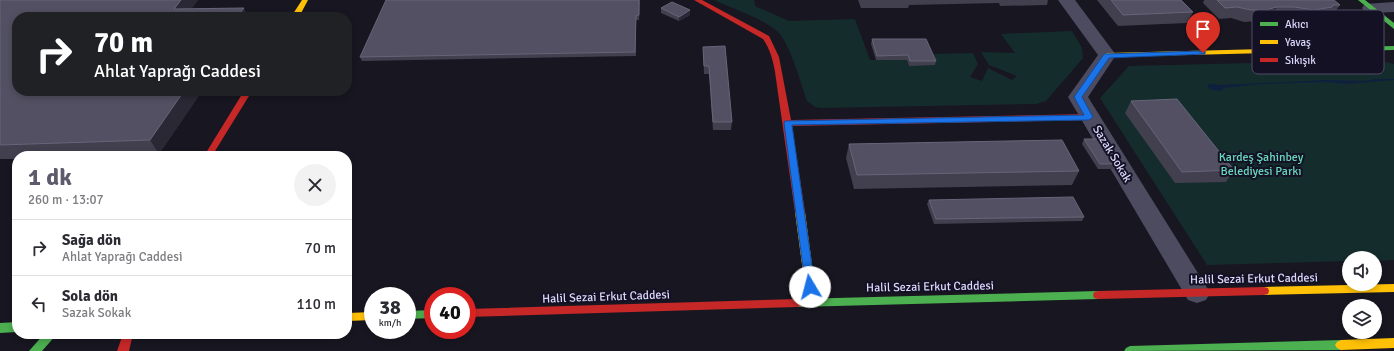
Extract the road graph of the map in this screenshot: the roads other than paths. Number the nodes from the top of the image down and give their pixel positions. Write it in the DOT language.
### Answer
graph roads {
  1 [pos="306,0"];
  2 [pos="697,0"];
  3 [pos="1066,0"];
  4 [pos="1366,4"];
  5 [pos="1394,7"];
  6 [pos="298,12"];
  7 [pos="1384,19"];
  8 [pos="1394,27"];
  9 [pos="1384,48"];
  10 [pos="1394,48"];
  11 [pos="1252,51"];
  12 [pos="1107,55"];
  13 [pos="245,96"];
  14 [pos="1089,117"];
  15 [pos="788,123"];
  16 [pos="211,151"];
  17 [pos="1394,288"];
  18 [pos="1197,292"];
  19 [pos="812,302"];
  20 [pos="476,313"];
  21 [pos="364,316"];
  22 [pos="352,317"];
  23 [pos="12,327"];
  24 [pos="0,328"];
  25 [pos="45,339"];
  26 [pos="127,339"];
  27 [pos="1394,343"];
  28 [pos="35,351"];
  29 [pos="123,351"];
  30 [pos="1130,351"];
  1 -- 6 [label="street"];
  2 -- 15 [label="street"];
  3 -- 12 [label="street"];
  4 -- 5 [label="street"];
  7 -- 8 [label="street"];
  9 -- 10 [label="street"];
  11 -- 12 [label="street"];
  12 -- 14 [label="street, Sazak Sokak"];
  13 -- 16 [label="street"];
  14 -- 15 [label="street"];
  14 -- 18 [label="street, Sazak Sokak"];
  15 -- 19 [label="street"];
  17 -- 18 [label="street, Halil Sezai Erkut Caddesi"];
  18 -- 19 [label="street, Halil Sezai Erkut Caddesi"];
  19 -- 20 [label="street, Halil Sezai Erkut Caddesi"];
  21 -- 22 [label="street"];
  23 -- 24 [label="street"];
  25 -- 28 [label="street"];
  26 -- 29 [label="street"];
  27 -- 30 [label="street"];
}
